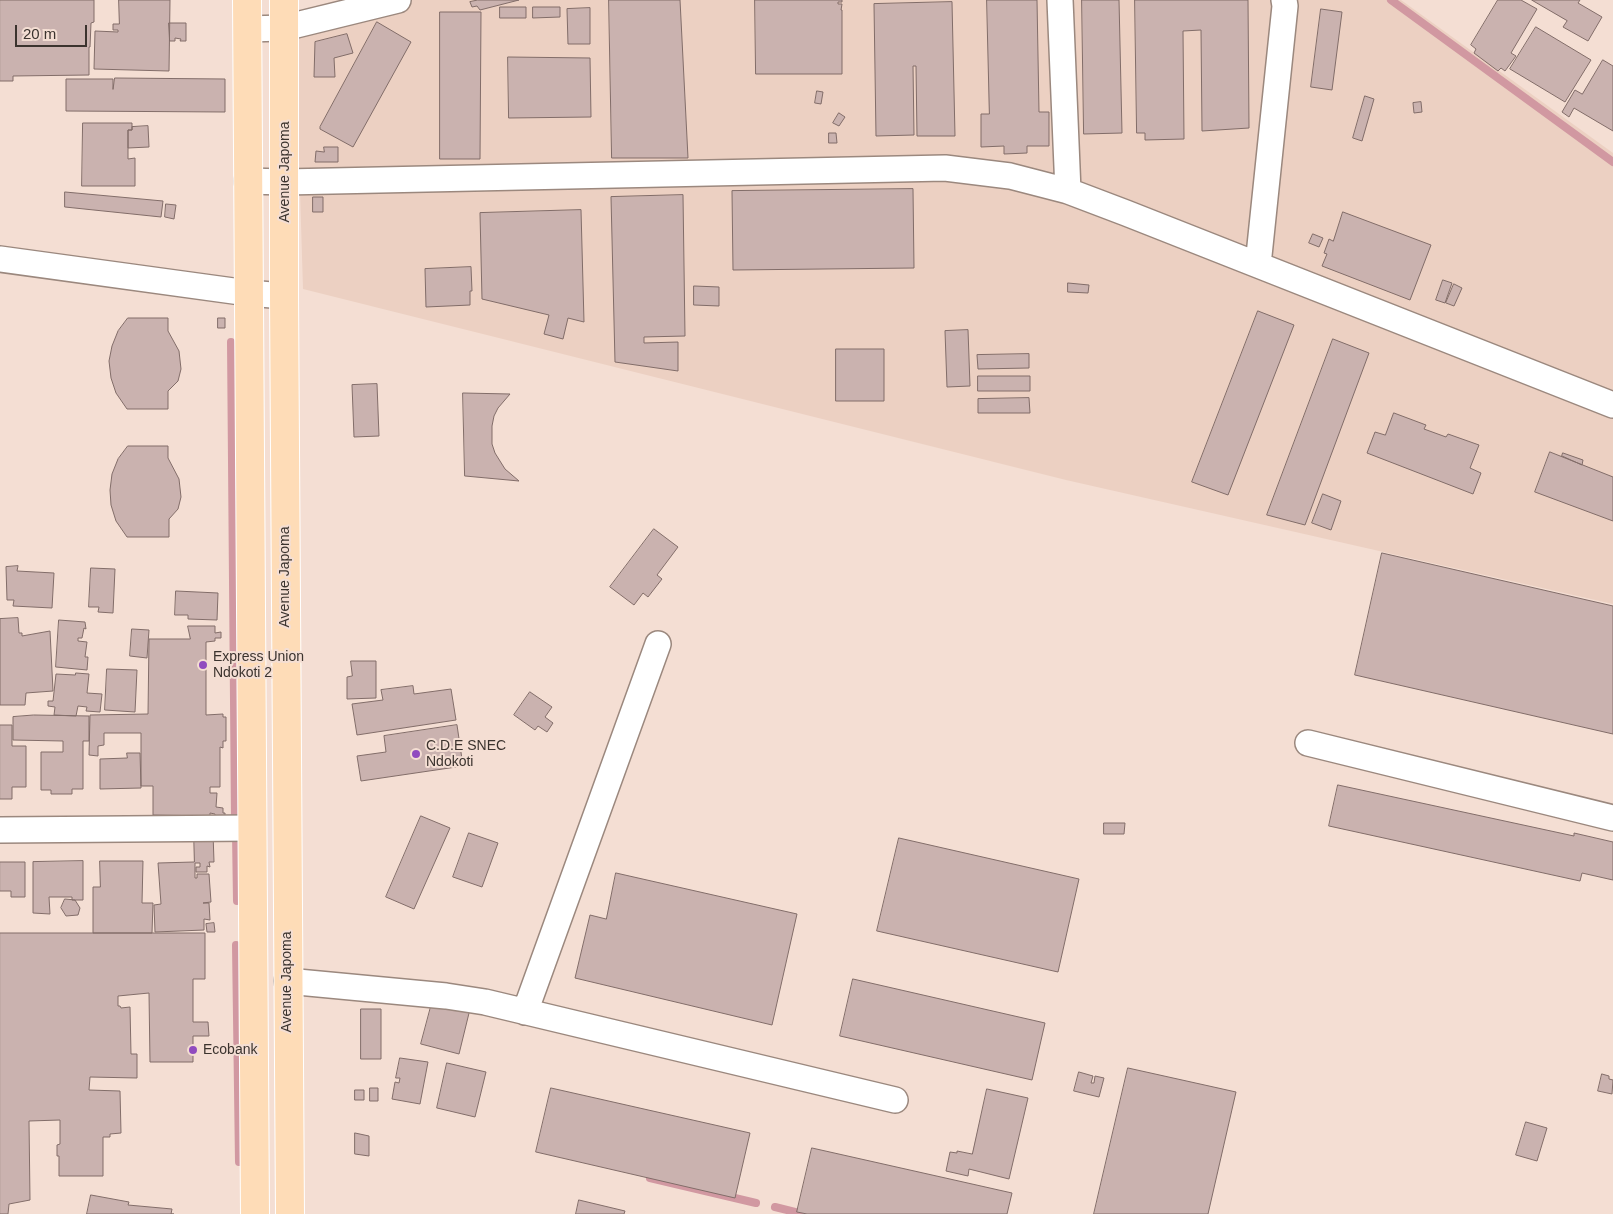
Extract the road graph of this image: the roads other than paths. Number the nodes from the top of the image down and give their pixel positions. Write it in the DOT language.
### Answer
graph roads {
  1 [pos="247,0"];
  2 [pos="284,0"];
  3 [pos="398,0"];
  4 [pos="1060,0"];
  5 [pos="1284,0"];
  6 [pos="284,28"];
  7 [pos="247,29"];
  8 [pos="247,181"];
  9 [pos="285,182"];
  10 [pos="1068,191"];
  11 [pos="0,259"];
  12 [pos="1258,265"];
  13 [pos="248,293"];
  14 [pos="284,296"];
  15 [pos="1613,405"];
  16 [pos="658,644"];
  17 [pos="1308,744"];
  18 [pos="1613,818"];
  19 [pos="253,828"];
  20 [pos="0,830"];
  21 [pos="287,981"];
  22 [pos="525,1012"];
  23 [pos="895,1100"];
  24 [pos="255,1214"];
  25 [pos="290,1214"];
  1 -- 7 [label="main road"];
  2 -- 6 [label="main road, Avenue Japoma"];
  3 -- 6 [label="street"];
  4 -- 10 [label="street"];
  5 -- 12 [label="street"];
  6 -- 7 [label="street"];
  6 -- 9 [label="main road, Avenue Japoma"];
  7 -- 8 [label="main road"];
  8 -- 9 [label="street"];
  8 -- 13 [label="main road"];
  9 -- 10 [label="street"];
  9 -- 14 [label="main road, Avenue Japoma"];
  10 -- 12 [label="street"];
  11 -- 13 [label="street"];
  12 -- 15 [label="street"];
  13 -- 14 [label="street"];
  13 -- 19 [label="main road"];
  14 -- 21 [label="main road, Avenue Japoma"];
  16 -- 22 [label="street"];
  17 -- 18 [label="street"];
  19 -- 20 [label="street"];
  19 -- 24 [label="main road"];
  21 -- 22 [label="street"];
  21 -- 25 [label="main road, Avenue Japoma"];
  22 -- 23 [label="street"];
}
